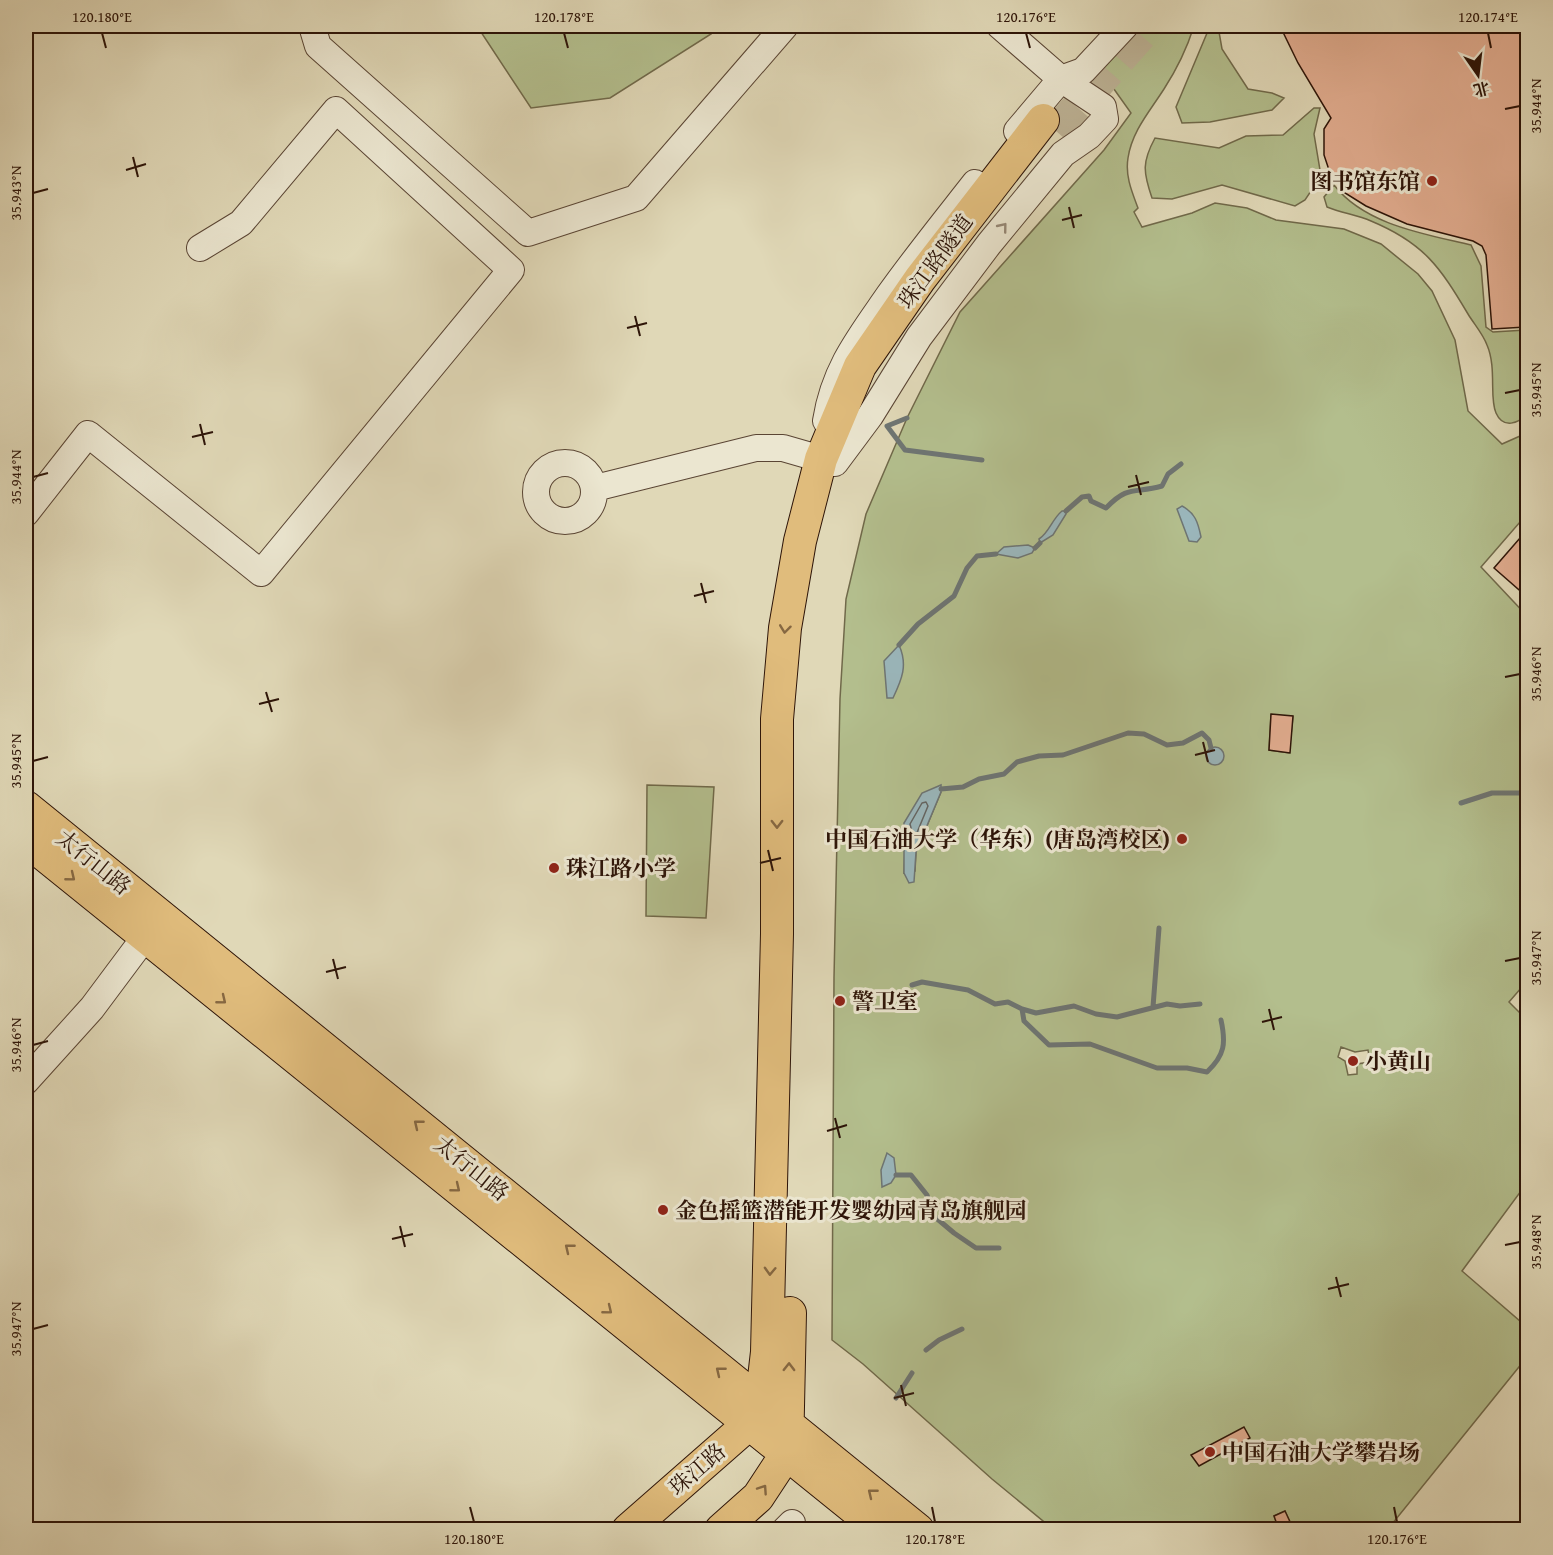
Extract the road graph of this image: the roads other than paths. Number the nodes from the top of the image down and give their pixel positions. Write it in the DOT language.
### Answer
graph roads {
  1 [pos="312,26"];
  2 [pos="785,26"];
  3 [pos="1000,26"];
  4 [pos="1125,26"];
  5 [pos="1061,79"];
  6 [pos="1049,125"];
  7 [pos="200,248"];
  8 [pos="828,461"];
  9 [pos="595,488"];
  10 [pos="26,513"];
  11 [pos="26,807"];
  12 [pos="26,840"];
  13 [pos="145,937"];
  14 [pos="26,1081"];
  15 [pos="755,1414"];
  16 [pos="788,1439"];
  17 [pos="628,1530"];
  18 [pos="721,1530"];
  19 [pos="881,1530"];
  20 [pos="918,1530"];
  1 -- 2 [label="street"];
  3 -- 5 [label="street"];
  4 -- 5 [label="street"];
  5 -- 8 [label="street"];
  8 -- 5 [label="street, one-way"];
  6 -- 8 [label="main road, 珠江路隧道"];
  7 -- 10 [label="street"];
  8 -- 9 [label="street"];
  8 -- 15 [label="main road, one-way"];
  16 -- 8 [label="main road, one-way"];
  15 -- 11 [label="main road, 太行山路, one-way"];
  12 -- 13 [label="main road, 太行山路, one-way"];
  13 -- 14 [label="street"];
  13 -- 15 [label="main road, 太行山路, one-way"];
  15 -- 16 [label="main road, 太行山路"];
  15 -- 17 [label="main road, 珠江路"];
  18 -- 16 [label="main road, one-way"];
  16 -- 19 [label="main road, 太行山路"];
  20 -- 16 [label="main road, 太行山路, one-way"];
}
